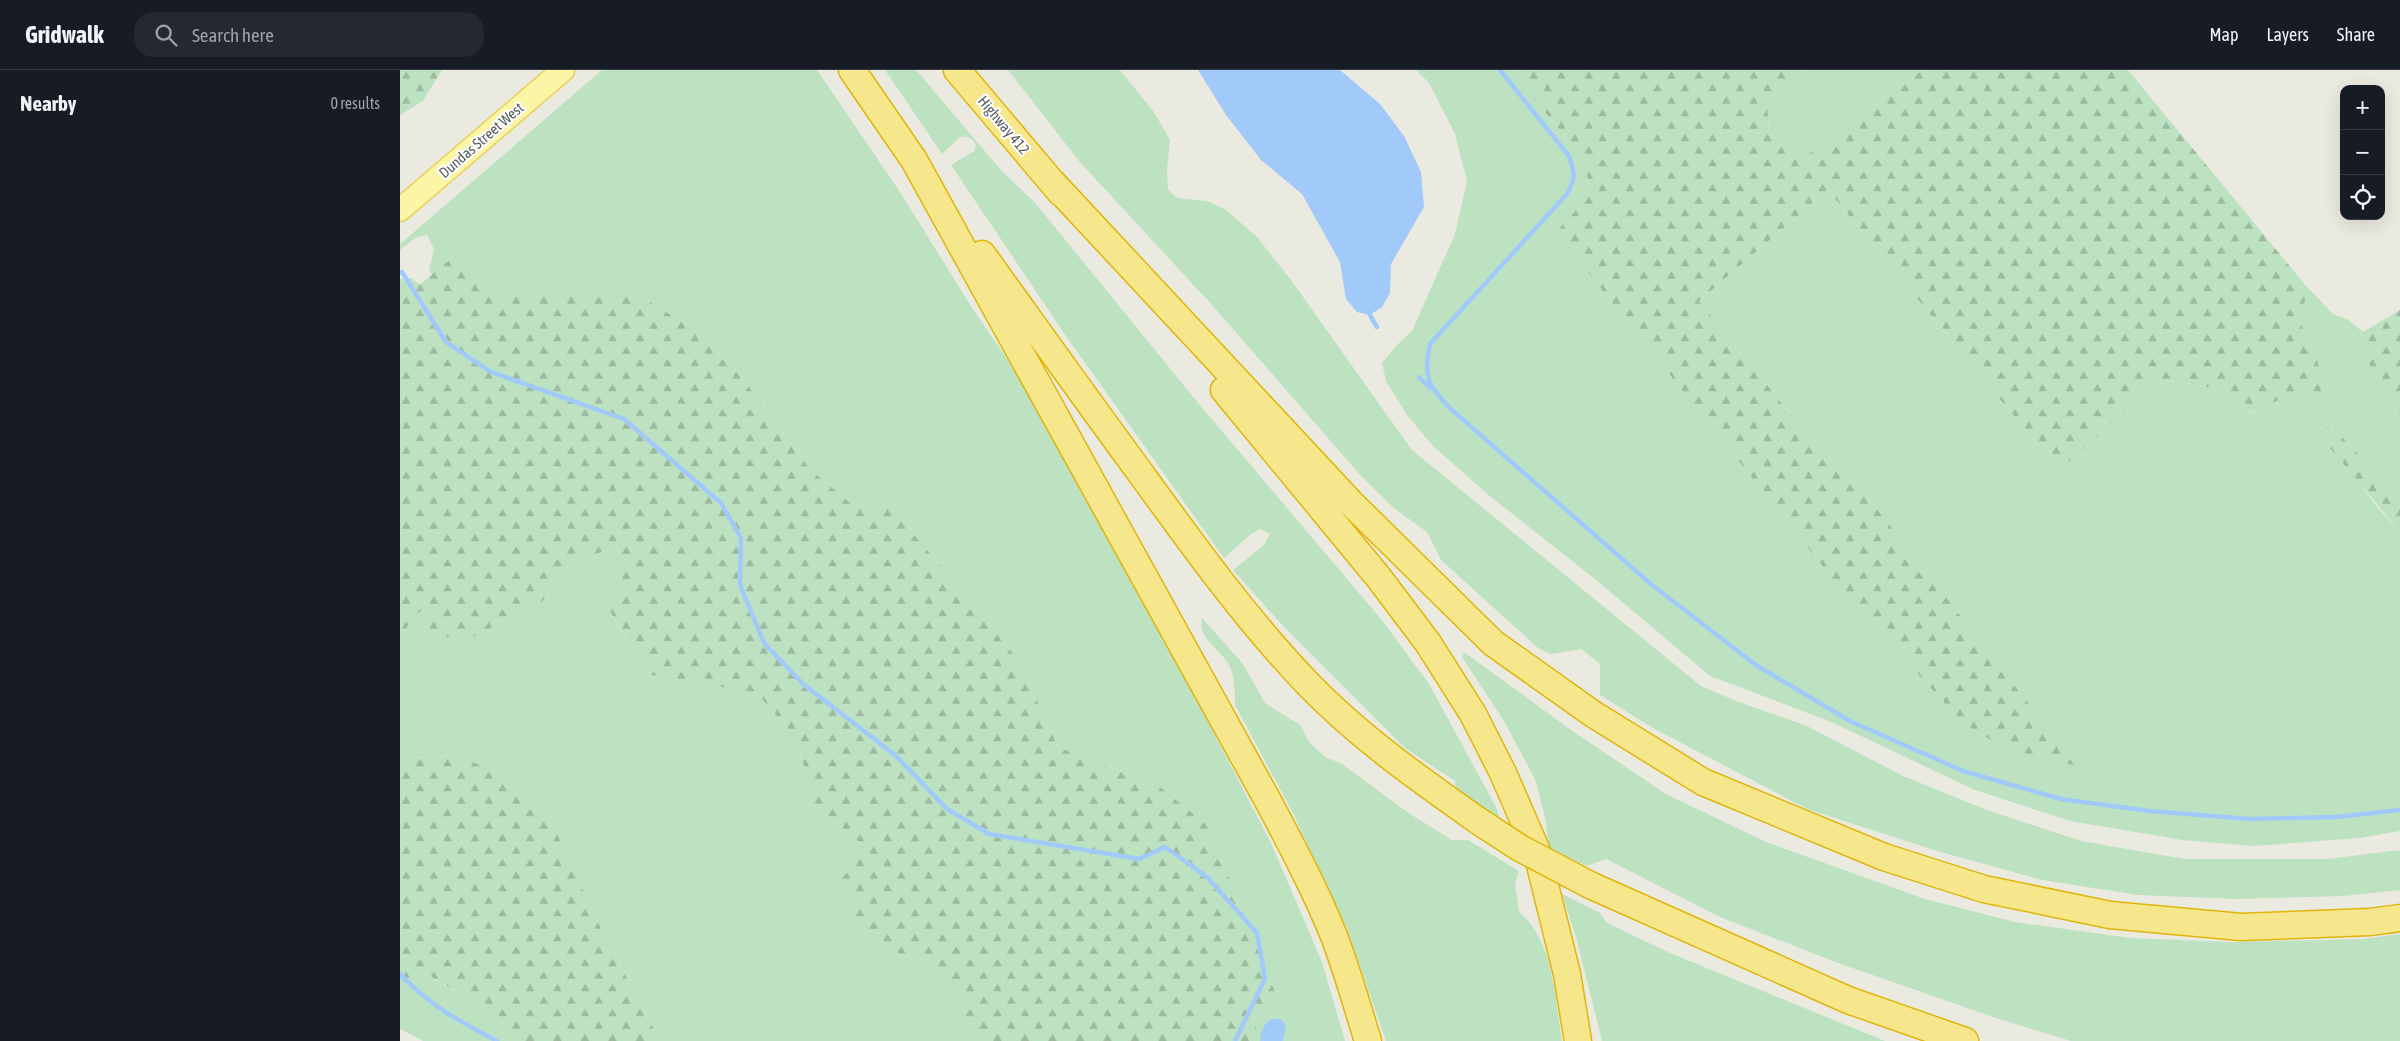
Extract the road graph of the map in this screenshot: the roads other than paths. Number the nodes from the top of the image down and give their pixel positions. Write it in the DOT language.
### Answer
graph roads {
  1 [pos="563,70"];
  2 [pos="852,70"];
  3 [pos="957,70"];
  4 [pos="914,160"];
  5 [pos="1051,180"];
  6 [pos="400,210"];
  7 [pos="2400,918"];
  8 [pos="1368,1041"];
  9 [pos="1578,1041"];
  10 [pos="1965,1041"];
  1 -- 6 [label="main road, Dundas Street West"];
  2 -- 4 [label="highway"];
  3 -- 5 [label="highway, Highway 412"];
  4 -- 8 [label="highway"];
  4 -- 10 [label="highway, bridge"];
  5 -- 7 [label="highway"];
  5 -- 9 [label="highway"];
}
